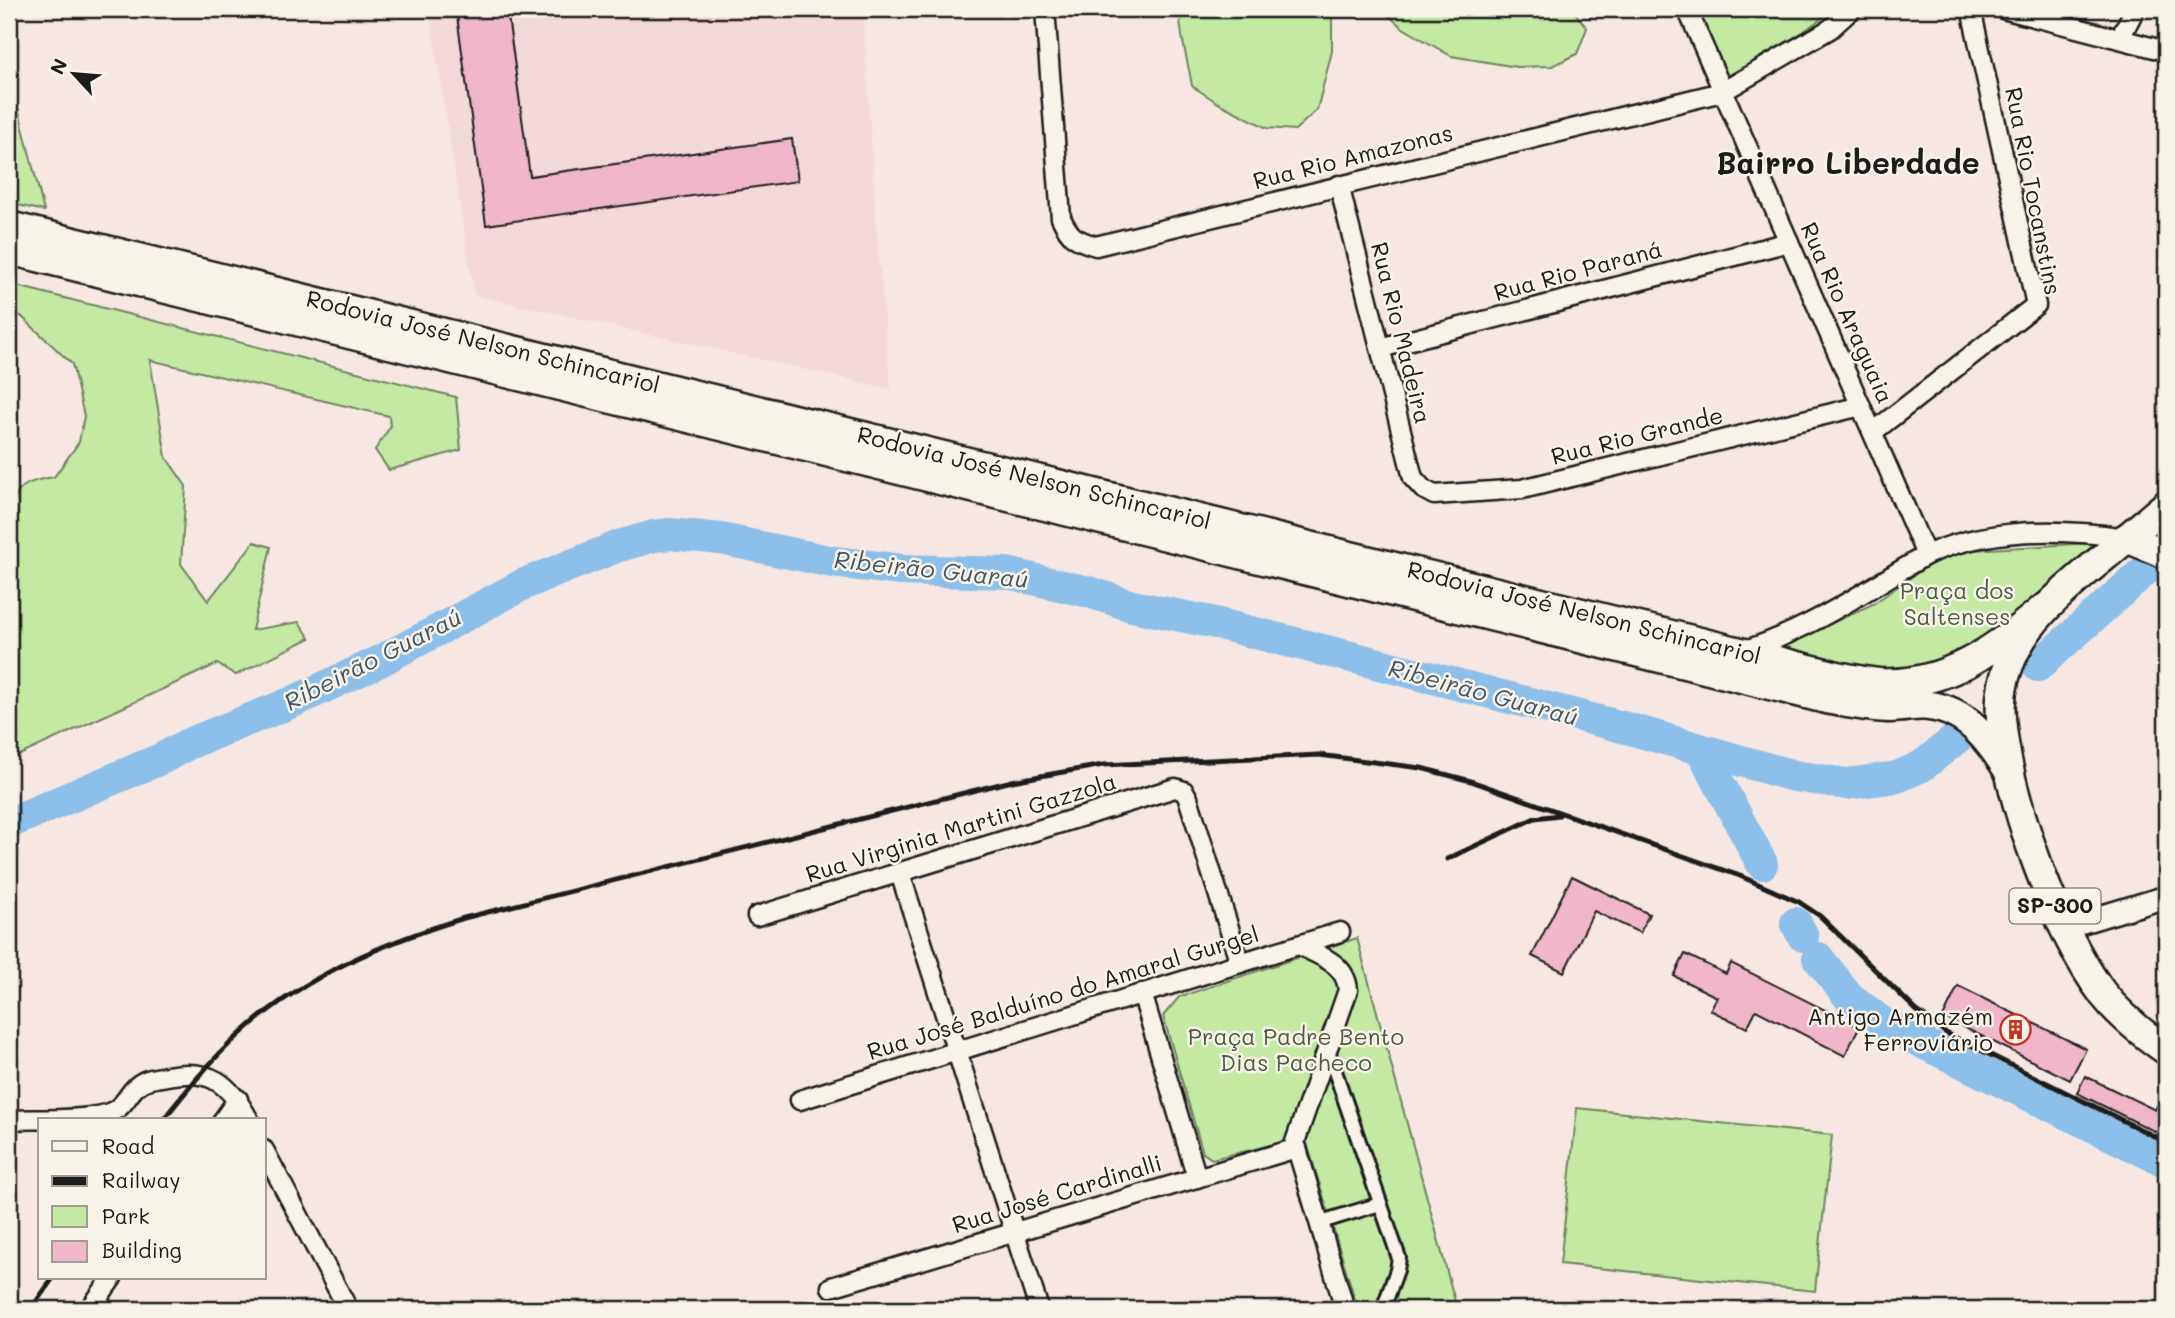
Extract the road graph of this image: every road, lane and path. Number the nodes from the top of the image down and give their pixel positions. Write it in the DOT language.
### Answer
graph roads {
  1 [pos="1045,9"];
  2 [pos="1687,9"];
  3 [pos="1852,9"];
  4 [pos="1973,9"];
  5 [pos="2003,9"];
  6 [pos="2135,9"];
  7 [pos="2120,38"];
  8 [pos="2166,51"];
  9 [pos="1722,92"];
  10 [pos="1339,185"];
  11 [pos="9,226"];
  12 [pos="1789,242"];
  13 [pos="9,250"];
  14 [pos="1380,348"];
  15 [pos="1861,405"];
  16 [pos="1872,432"];
  17 [pos="1423,489"];
  18 [pos="2166,505"];
  19 [pos="2126,538"];
  20 [pos="2166,554"];
  21 [pos="1926,555"];
  22 [pos="2043,609"];
  23 [pos="1740,652"];
  24 [pos="2010,773"];
  25 [pos="900,873"];
  26 [pos="2166,897"];
  27 [pos="757,916"];
  28 [pos="2063,928"];
  29 [pos="1340,932"];
  30 [pos="1299,945"];
  31 [pos="1240,963"];
  32 [pos="1142,993"];
  33 [pos="2131,1024"];
  34 [pos="2166,1032"];
  35 [pos="1328,1048"];
  36 [pos="2166,1050"];
  37 [pos="957,1051"];
  38 [pos="238,1100"];
  39 [pos="800,1100"];
  40 [pos="38,1118"];
  41 [pos="47,1118"];
  42 [pos="224,1118"];
  43 [pos="247,1118"];
  44 [pos="9,1120"];
  45 [pos="1297,1148"];
  46 [pos="266,1154"];
  47 [pos="1197,1178"];
  48 [pos="1380,1205"];
  49 [pos="1318,1223"];
  50 [pos="1015,1233"];
  51 [pos="111,1280"];
  52 [pos="831,1287"];
  53 [pos="90,1309"];
  54 [pos="348,1309"];
  55 [pos="1039,1309"];
  56 [pos="1345,1309"];
  57 [pos="1383,1309"];
  1 -- 10 [label="street, Rua Rio Amazonas"];
  2 -- 9 [label="street, Rua Rio Araguaia"];
  3 -- 9 [label="street, Rua Rio Amazonas"];
  4 -- 16 [label="street, Rua Rio Tocanstins"];
  5 -- 7 [label="street"];
  6 -- 7 [label="street"];
  7 -- 8 [label="street"];
  9 -- 10 [label="street, Rua Rio Amazonas"];
  9 -- 12 [label="street, Rua Rio Araguaia"];
  10 -- 14 [label="street, Rua Rio Madeira"];
  11 -- 23 [label="main road, Rodovia José Nelson Schincariol"];
  12 -- 14 [label="street, Rua Rio Paraná"];
  12 -- 15 [label="street, Rua Rio Araguaia"];
  13 -- 24 [label="main road, Rodovia José Nelson Schincariol"];
  14 -- 17 [label="street, Rua Rio Madeira"];
  15 -- 16 [label="street, Rua Rio Araguaia"];
  15 -- 17 [label="street, Rua Rio Grande"];
  16 -- 21 [label="street, Rua Rio Araguaia"];
  18 -- 19 [label="main road, SP-300"];
  19 -- 20 [label="main road"];
  19 -- 21 [label="street"];
  19 -- 22 [label="main road, SP-300"];
  21 -- 23 [label="street"];
  22 -- 23 [label="main road, Rodovia José Nelson Schincariol"];
  22 -- 24 [label="main road, SP-300"];
  24 -- 28 [label="main road, SP-300"];
  25 -- 27 [label="street, Rua Virginia Martini Gazzola"];
  25 -- 31 [label="street, Rua Virginia Martini Gazzola"];
  25 -- 37 [label="street"];
  26 -- 28 [label="street"];
  28 -- 33 [label="main road, SP-300"];
  29 -- 30 [label="street, Rua José Balduíno do Amaral Gurgel"];
  30 -- 31 [label="street, Rua José Balduíno do Amaral Gurgel"];
  30 -- 35 [label="street"];
  31 -- 32 [label="street, Rua José Balduíno do Amaral Gurgel"];
  32 -- 37 [label="street, Rua José Balduíno do Amaral Gurgel"];
  32 -- 47 [label="street"];
  33 -- 34 [label="street"];
  33 -- 36 [label="main road, SP-300"];
  35 -- 45 [label="street"];
  35 -- 48 [label="street"];
  37 -- 39 [label="street, Rua José Balduíno do Amaral Gurgel"];
  37 -- 50 [label="street"];
  38 -- 41 [label="street"];
  38 -- 42 [label="street"];
  38 -- 43 [label="street"];
  40 -- 44 [label="street"];
  45 -- 47 [label="street, Rua José Cardinalli"];
  45 -- 49 [label="street"];
  46 -- 54 [label="street"];
  47 -- 50 [label="street, Rua José Cardinalli"];
  48 -- 49 [label="street"];
  48 -- 57 [label="street"];
  49 -- 56 [label="street"];
  50 -- 52 [label="street, Rua José Cardinalli"];
  50 -- 55 [label="street"];
  51 -- 53 [label="street"];
}
